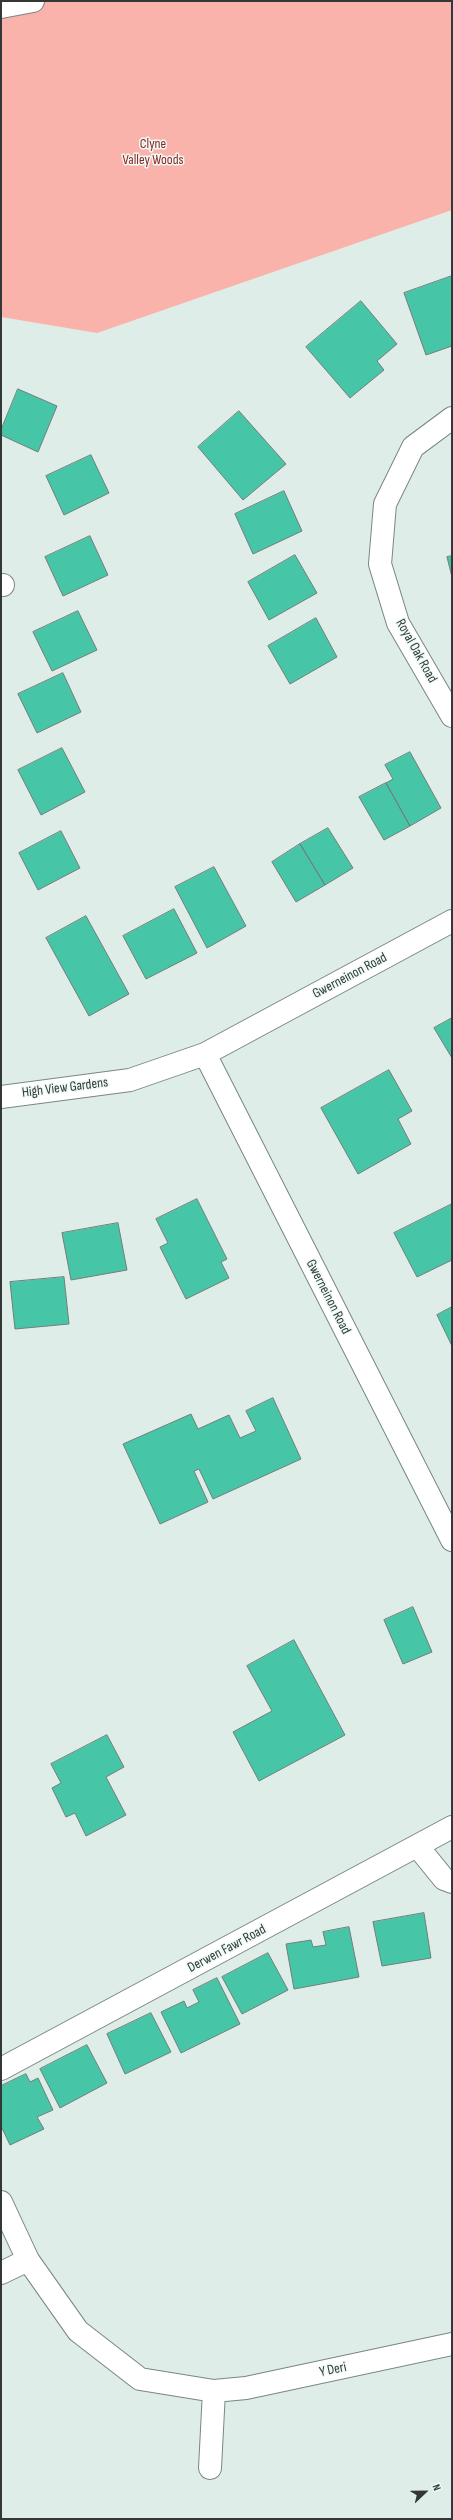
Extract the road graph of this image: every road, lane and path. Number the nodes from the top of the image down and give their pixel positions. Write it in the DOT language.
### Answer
graph roads {
  1 [pos="33,1"];
  2 [pos="1,7"];
  3 [pos="452,418"];
  4 [pos="452,716"];
  5 [pos="452,921"];
  6 [pos="205,1054"];
  7 [pos="130,1080"];
  8 [pos="1,1097"];
  9 [pos="452,1540"];
  10 [pos="452,1827"];
  11 [pos="418,1847"];
  12 [pos="452,1882"];
  13 [pos="1,2069"];
  14 [pos="1,2202"];
  15 [pos="28,2260"];
  16 [pos="1,2273"];
  17 [pos="452,2344"];
  18 [pos="214,2391"];
  19 [pos="210,2468"];
  1 -- 2 [label="street"];
  3 -- 4 [label="street, Royal Oak Road"];
  5 -- 6 [label="street, Gwerneinon Road"];
  6 -- 7 [label="street, Gwerneinon Road"];
  6 -- 9 [label="street, Gwerneinon Road"];
  7 -- 8 [label="street, High View Gardens"];
  10 -- 11 [label="street, Derwen Fawr Road"];
  11 -- 12 [label="street"];
  11 -- 13 [label="street, Derwen Fawr Road"];
  14 -- 15 [label="street, Y Deri"];
  15 -- 16 [label="street"];
  15 -- 18 [label="street, Y Deri"];
  17 -- 18 [label="street, Y Deri"];
  18 -- 19 [label="street"];
}
